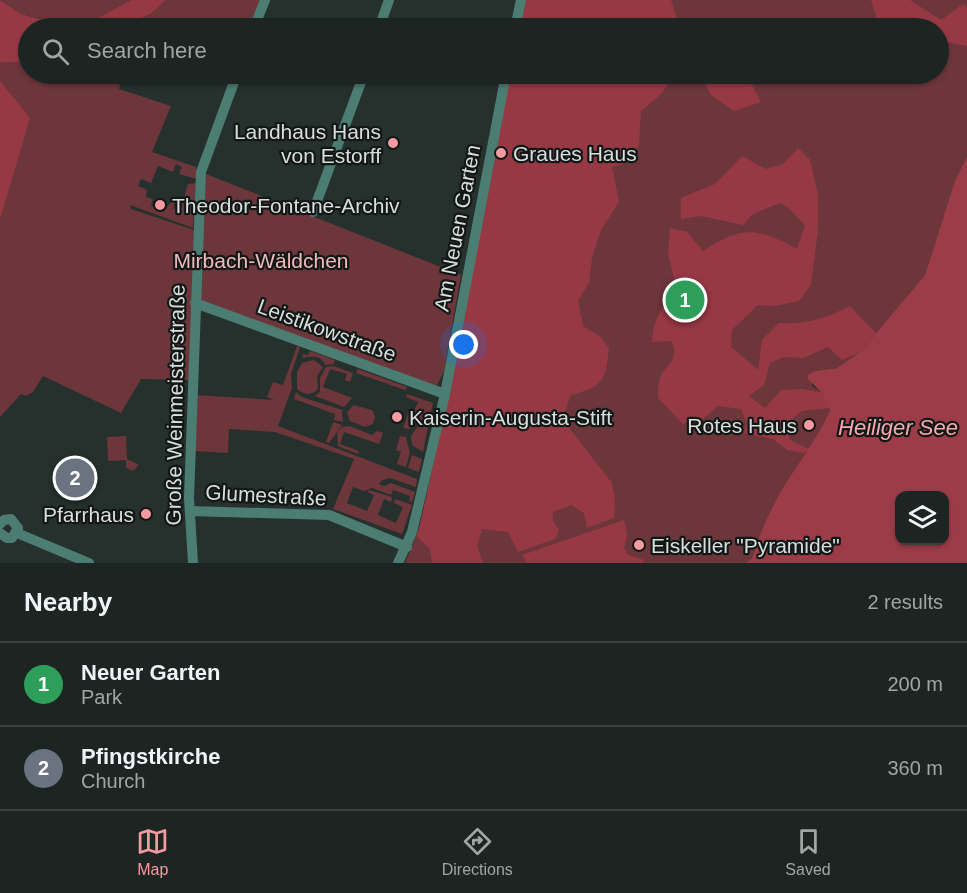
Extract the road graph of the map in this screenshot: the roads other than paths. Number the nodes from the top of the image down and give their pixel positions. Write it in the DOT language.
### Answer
graph roads {
  1 [pos="265,0"];
  2 [pos="389,0"];
  3 [pos="521,0"];
  4 [pos="258,18"];
  5 [pos="383,18"];
  6 [pos="517,18"];
  7 [pos="233,84"];
  8 [pos="360,84"];
  9 [pos="505,84"];
  10 [pos="312,212"];
  11 [pos="195,303"];
  12 [pos="445,394"];
  13 [pos="190,511"];
  14 [pos="0,524"];
  15 [pos="17,532"];
  16 [pos="0,534"];
  17 [pos="407,547"];
  18 [pos="88,563"];
  19 [pos="193,563"];
  20 [pos="398,563"];
  1 -- 4 [label="street"];
  2 -- 5 [label="street"];
  3 -- 6 [label="street"];
  7 -- 11 [label="street, Große Weinmeisterstraße"];
  8 -- 10 [label="street"];
  9 -- 12 [label="street, Am Neuen Garten"];
  11 -- 12 [label="street, Leistikowstraße"];
  11 -- 13 [label="street, Große Weinmeisterstraße"];
  12 -- 17 [label="street, Am Neuen Garten"];
  13 -- 17 [label="street, Glumestraße"];
  13 -- 19 [label="street, Große Weinmeisterstraße"];
  14 -- 15 [label="street"];
  15 -- 16 [label="street"];
  15 -- 18 [label="street"];
  17 -- 20 [label="street, Am Neuen Garten"];
}
